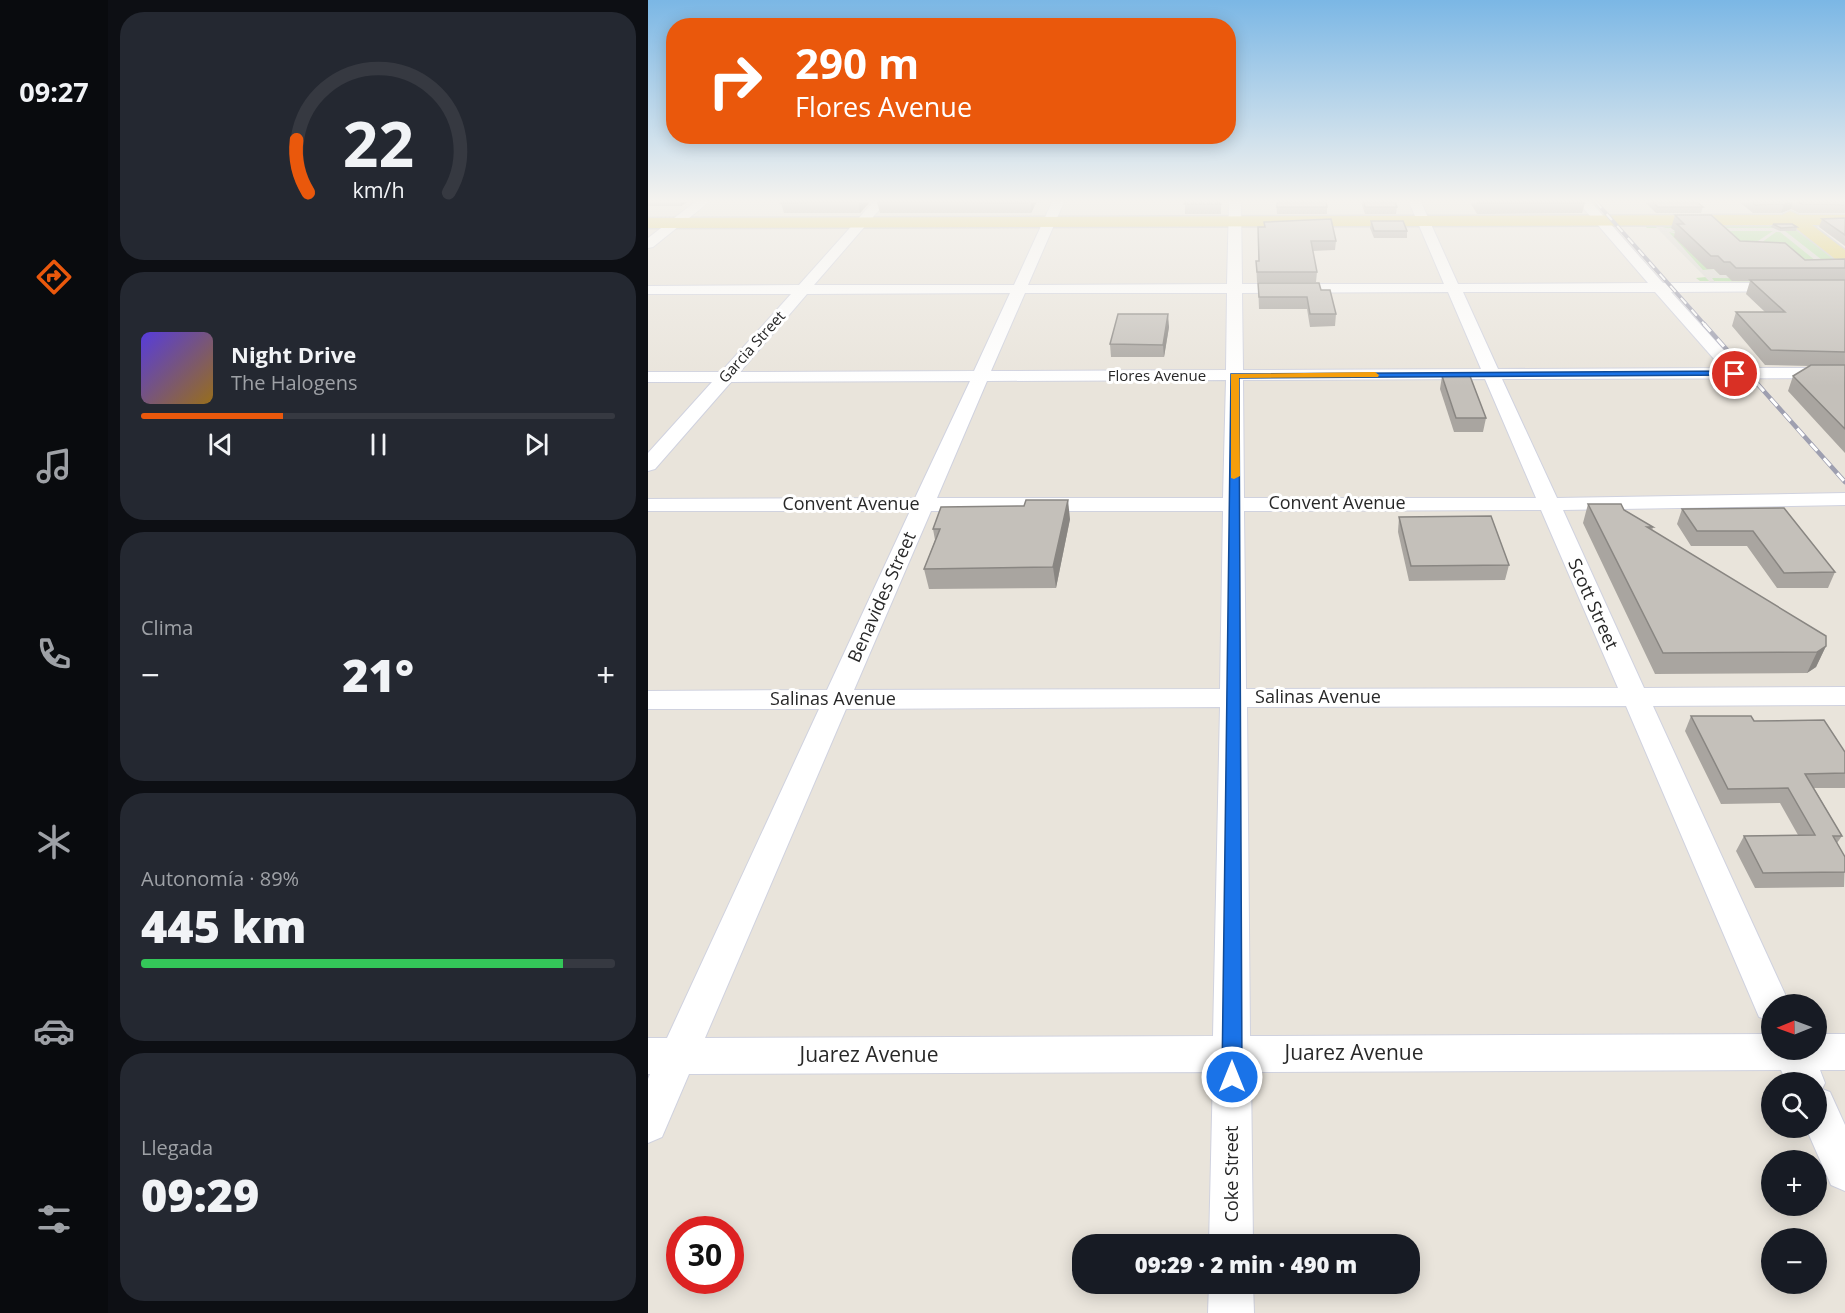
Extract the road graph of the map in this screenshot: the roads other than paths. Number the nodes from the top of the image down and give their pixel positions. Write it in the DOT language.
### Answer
graph roads {
  1 [pos="827,263"];
  2 [pos="1031,263"];
  3 [pos="1235,263"];
  4 [pos="1442,263"];
  5 [pos="1638,263"];
  6 [pos="1658,286"];
  7 [pos="1845,287"];
  8 [pos="1235,288"];
  9 [pos="1453,288"];
  10 [pos="1019,289"];
  11 [pos="648,290"];
  12 [pos="803,290"];
  13 [pos="1845,373"];
  14 [pos="1735,374"];
  15 [pos="1234,375"];
  16 [pos="1491,375"];
  17 [pos="980,376"];
  18 [pos="648,377"];
  19 [pos="726,377"];
  20 [pos="648,465"];
  21 [pos="1845,499"];
  22 [pos="1234,503"];
  23 [pos="923,504"];
  24 [pos="1549,504"];
  25 [pos="648,505"];
  26 [pos="1634,696"];
  27 [pos="1845,696"];
  28 [pos="1233,698"];
  29 [pos="836,699"];
  30 [pos="648,700"];
  31 [pos="1767,994"];
  32 [pos="1845,1052"];
  33 [pos="1232,1053"];
  34 [pos="663,1056"];
  35 [pos="1797,1062"];
  36 [pos="648,1123"];
  37 [pos="1827,1131"];
  38 [pos="1845,1171"];
  39 [pos="1232,1234"];
  40 [pos="1231,1294"];
  41 [pos="1231,1313"];
  1 -- 12 [label="street, Garcia Street"];
  2 -- 10 [label="street, Benavides Street"];
  3 -- 8 [label="street, Coke Street"];
  4 -- 9 [label="street, Scott Street"];
  5 -- 6 [label="street"];
  6 -- 7 [label="street"];
  6 -- 9 [label="street"];
  6 -- 14 [label="street"];
  8 -- 9 [label="street"];
  8 -- 10 [label="street"];
  8 -- 15 [label="street, Coke Street"];
  9 -- 16 [label="street, Scott Street"];
  10 -- 12 [label="street"];
  10 -- 17 [label="street, Benavides Street"];
  11 -- 12 [label="street"];
  12 -- 19 [label="street, Garcia Street"];
  13 -- 14 [label="street, Flores Avenue"];
  14 -- 16 [label="street, Flores Avenue"];
  15 -- 16 [label="street, Flores Avenue"];
  15 -- 17 [label="street, Flores Avenue"];
  15 -- 22 [label="street, Coke Street"];
  16 -- 24 [label="street, Scott Street"];
  17 -- 19 [label="street, Flores Avenue"];
  17 -- 23 [label="street, Benavides Street"];
  18 -- 19 [label="street, Flores Avenue"];
  19 -- 20 [label="street, Garcia Street"];
  21 -- 24 [label="street, Convent Avenue"];
  22 -- 23 [label="street, Convent Avenue"];
  22 -- 24 [label="street, Convent Avenue"];
  22 -- 28 [label="street, Coke Street"];
  23 -- 25 [label="street, Convent Avenue"];
  23 -- 29 [label="street, Benavides Street"];
  24 -- 26 [label="street, Scott Street"];
  26 -- 27 [label="street, Salinas Avenue"];
  26 -- 28 [label="street, Salinas Avenue"];
  26 -- 31 [label="street, Scott Street"];
  28 -- 29 [label="street, Salinas Avenue"];
  28 -- 33 [label="street, Coke Street"];
  29 -- 30 [label="street, Salinas Avenue"];
  29 -- 34 [label="street, Benavides Street"];
  32 -- 35 [label="street, Juarez Avenue"];
  33 -- 34 [label="street, Juarez Avenue"];
  33 -- 35 [label="street, Juarez Avenue"];
  33 -- 39 [label="street, Coke Street"];
  34 -- 36 [label="street, Benavides Street"];
  37 -- 38 [label="street"];
  40 -- 41 [label="street"];
}
